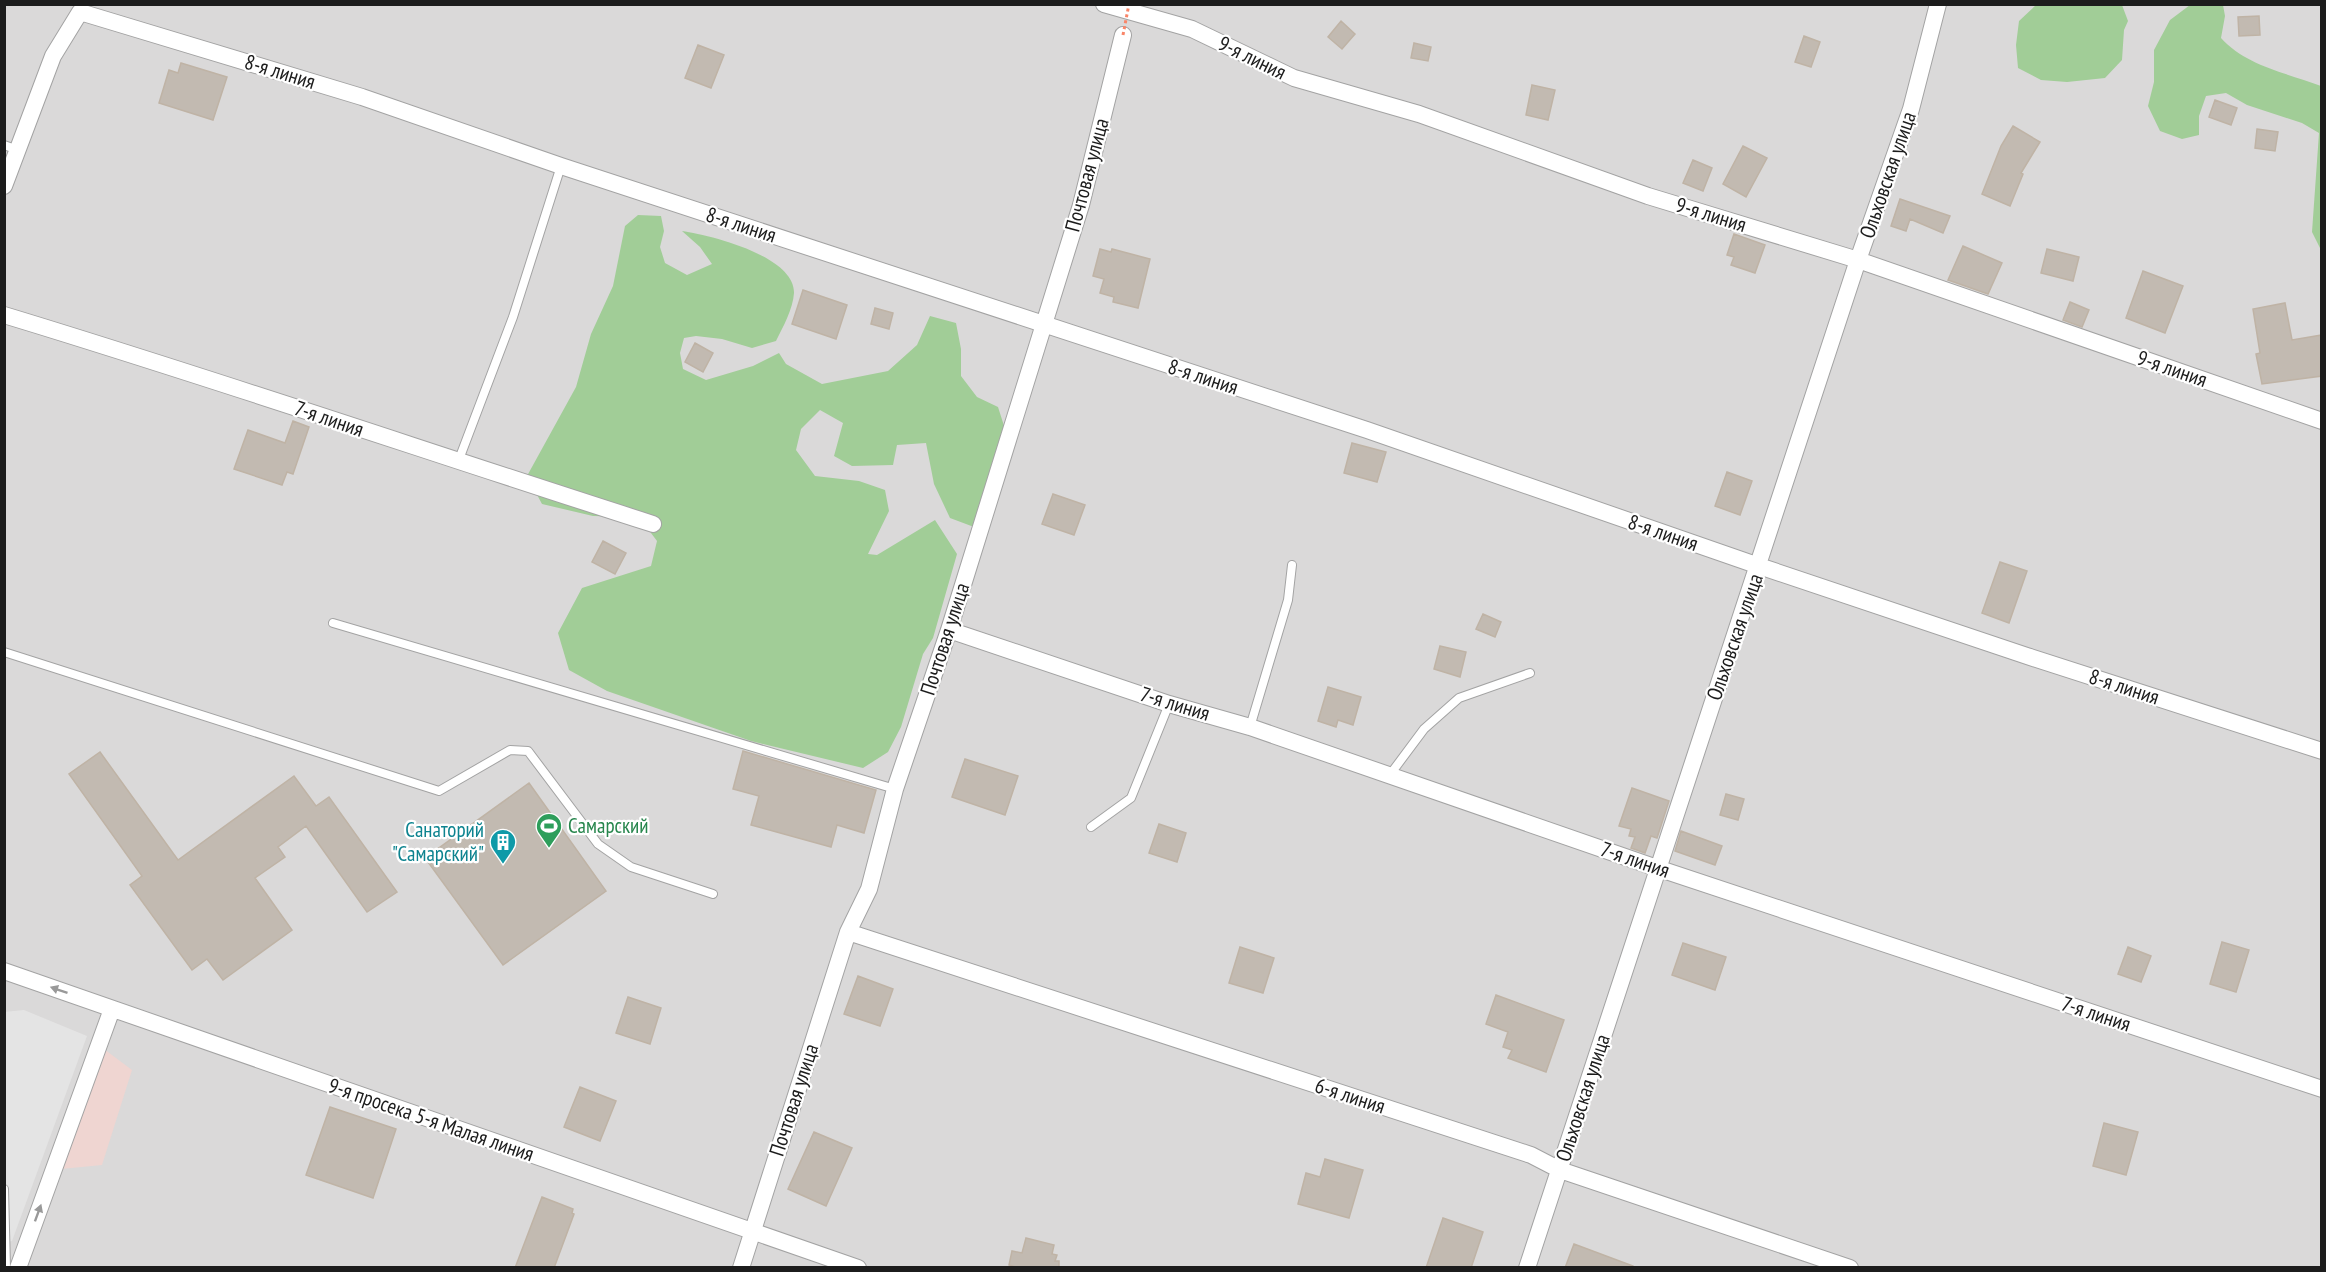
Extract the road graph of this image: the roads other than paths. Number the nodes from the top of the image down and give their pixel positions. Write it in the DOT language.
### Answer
graph roads {
  1 [pos="1104,4"];
  2 [pos="1938,4"];
  3 [pos="1123,35"];
  4 [pos="12,148"];
  5 [pos="561,166"];
  6 [pos="4,186"];
  7 [pos="1858,260"];
  8 [pos="4,315"];
  9 [pos="1043,324"];
  10 [pos="2322,421"];
  11 [pos="458,462"];
  12 [pos="653,524"];
  13 [pos="1292,565"];
  14 [pos="1759,566"];
  15 [pos="333,623"];
  16 [pos="949,630"];
  17 [pos="4,652"];
  18 [pos="1530,673"];
  19 [pos="1169,704"];
  20 [pos="1250,727"];
  21 [pos="2322,752"];
  22 [pos="1389,776"];
  23 [pos="895,789"];
  24 [pos="1091,827"];
  25 [pos="1658,868"];
  26 [pos="713,894"];
  27 [pos="848,932"];
  28 [pos="4,971"];
  29 [pos="112,1008"];
  30 [pos="2322,1089"];
  31 [pos="1560,1170"];
  32 [pos="4,1189"];
  33 [pos="753,1233"];
  34 [pos="6,1268"];
  35 [pos="18,1268"];
  36 [pos="741,1268"];
  37 [pos="858,1268"];
  38 [pos="1527,1268"];
  39 [pos="1850,1268"];
  1 -- 7 [label="street, 9-я линия"];
  2 -- 7 [label="street, Ольховская улица"];
  3 -- 9 [label="street, Почтовая улица"];
  4 -- 5 [label="street, 8-я линия"];
  4 -- 6 [label="street"];
  5 -- 9 [label="street, 8-я линия"];
  5 -- 11 [label="lane"];
  7 -- 10 [label="street, 9-я линия"];
  7 -- 14 [label="street, Ольховская улица"];
  8 -- 11 [label="street, 7-я линия"];
  9 -- 14 [label="street, 8-я линия"];
  9 -- 16 [label="street, Почтовая улица"];
  11 -- 12 [label="street, 7-я линия"];
  13 -- 20 [label="lane"];
  14 -- 21 [label="street, 8-я линия"];
  14 -- 25 [label="street, Ольховская улица"];
  15 -- 23 [label="lane"];
  16 -- 19 [label="street, 7-я линия"];
  16 -- 23 [label="street, Почтовая улица"];
  17 -- 26 [label="lane"];
  18 -- 22 [label="lane"];
  19 -- 20 [label="street, 7-я линия"];
  19 -- 24 [label="lane"];
  20 -- 22 [label="street, 7-я линия"];
  22 -- 25 [label="street, 7-я линия"];
  23 -- 27 [label="street, Почтовая улица"];
  25 -- 30 [label="street, 7-я линия"];
  25 -- 31 [label="street, Ольховская улица"];
  27 -- 31 [label="street, 6-я линия"];
  27 -- 33 [label="street, Почтовая улица"];
  29 -- 28 [label="street, 9-я просека 5-я Малая линия, one-way"];
  29 -- 33 [label="street, 9-я просека 5-я Малая линия"];
  35 -- 29 [label="street, one-way"];
  31 -- 38 [label="street, Ольховская улица"];
  31 -- 39 [label="street, 6-я линия"];
  32 -- 34 [label="lane"];
  33 -- 36 [label="street, Почтовая улица"];
  33 -- 37 [label="street, 9-я просека 5-я Малая линия"];
}
